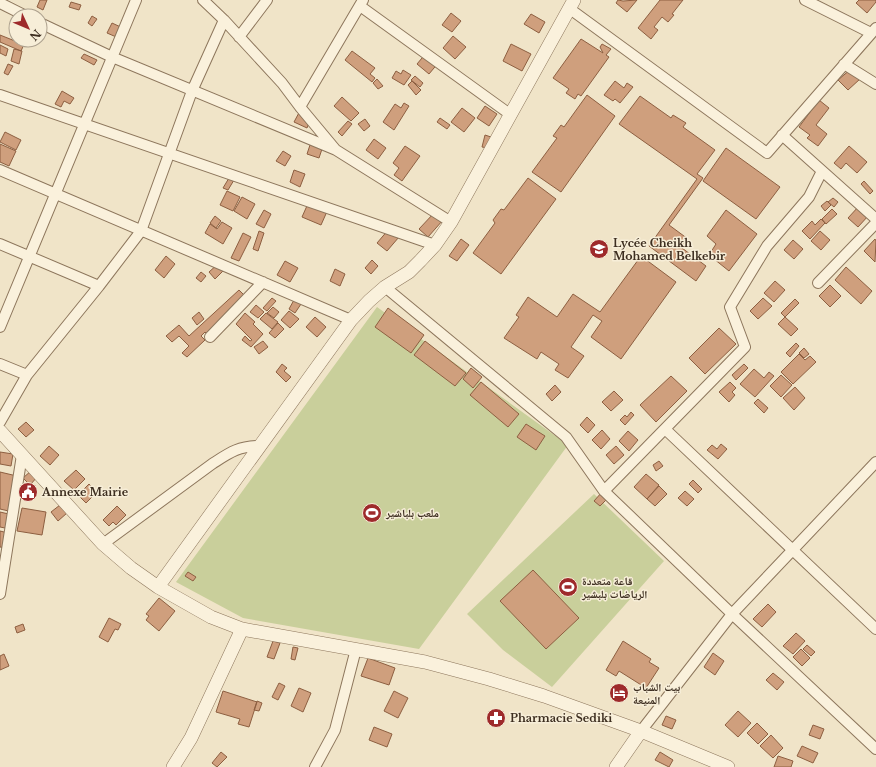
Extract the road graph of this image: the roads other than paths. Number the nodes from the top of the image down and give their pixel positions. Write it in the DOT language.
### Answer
graph roads {
  1 [pos="136,0"];
  2 [pos="203,0"];
  3 [pos="267,0"];
  4 [pos="805,0"];
  5 [pos="0,3"];
  6 [pos="362,3"];
  7 [pos="572,5"];
  8 [pos="10,8"];
  9 [pos="224,20"];
  10 [pos="48,27"];
  11 [pos="874,30"];
  12 [pos="238,36"];
  13 [pos="112,57"];
  14 [pos="844,64"];
  15 [pos="876,84"];
  16 [pos="192,91"];
  17 [pos="0,95"];
  18 [pos="300,107"];
  19 [pos="511,115"];
  20 [pos="84,124"];
  21 [pos="782,135"];
  22 [pos="336,150"];
  23 [pos="170,153"];
  24 [pos="0,170"];
  25 [pos="822,171"];
  26 [pos="56,194"];
  27 [pos="876,219"];
  28 [pos="451,222"];
  29 [pos="876,223"];
  30 [pos="141,231"];
  31 [pos="0,244"];
  32 [pos="435,245"];
  33 [pos="29,257"];
  34 [pos="262,282"];
  35 [pos="818,283"];
  36 [pos="99,286"];
  37 [pos="385,288"];
  38 [pos="4,308"];
  39 [pos="351,320"];
  40 [pos="0,327"];
  41 [pos="210,337"];
  42 [pos="0,364"];
  43 [pos="27,375"];
  44 [pos="0,422"];
  45 [pos="665,429"];
  46 [pos="0,431"];
  47 [pos="260,446"];
  48 [pos="22,455"];
  49 [pos="876,462"];
  50 [pos="604,492"];
  51 [pos="103,544"];
  52 [pos="792,550"];
  53 [pos="158,587"];
  54 [pos="0,594"];
  55 [pos="732,614"];
  56 [pos="242,629"];
  57 [pos="876,629"];
  58 [pos="356,649"];
  59 [pos="641,731"];
  60 [pos="876,749"];
  61 [pos="173,767"];
  62 [pos="315,767"];
  63 [pos="616,767"];
  64 [pos="728,767"];
  1 -- 13 [label="street"];
  2 -- 9 [label="street"];
  3 -- 12 [label="street"];
  4 -- 11 [label="street"];
  5 -- 8 [label="street"];
  6 -- 18 [label="street"];
  6 -- 19 [label="street"];
  7 -- 19 [label="street"];
  7 -- 21 [label="street"];
  9 -- 12 [label="street"];
  9 -- 16 [label="street"];
  10 -- 13 [label="street"];
  11 -- 14 [label="street"];
  12 -- 18 [label="street"];
  13 -- 16 [label="street"];
  13 -- 20 [label="street"];
  14 -- 15 [label="street"];
  14 -- 21 [label="street"];
  16 -- 22 [label="street"];
  16 -- 23 [label="street"];
  17 -- 20 [label="street"];
  18 -- 22 [label="street"];
  19 -- 28 [label="street"];
  20 -- 23 [label="street"];
  20 -- 26 [label="street"];
  21 -- 25 [label="street"];
  22 -- 28 [label="street"];
  23 -- 30 [label="street"];
  23 -- 32 [label="street"];
  24 -- 26 [label="street"];
  25 -- 27 [label="street"];
  25 -- 45 [label="street"];
  26 -- 30 [label="street"];
  26 -- 33 [label="street"];
  28 -- 32 [label="street"];
  29 -- 35 [label="street"];
  30 -- 34 [label="street"];
  30 -- 36 [label="street"];
  31 -- 33 [label="street"];
  32 -- 37 [label="street"];
  33 -- 36 [label="street"];
  33 -- 38 [label="street"];
  34 -- 39 [label="street"];
  34 -- 41 [label="street"];
  36 -- 43 [label="street"];
  37 -- 39 [label="street"];
  37 -- 50 [label="street"];
  38 -- 40 [label="street"];
  39 -- 47 [label="street"];
  42 -- 43 [label="street"];
  43 -- 44 [label="street"];
  45 -- 50 [label="street"];
  45 -- 52 [label="street"];
  46 -- 48 [label="street"];
  47 -- 51 [label="street"];
  47 -- 53 [label="street"];
  48 -- 51 [label="street"];
  48 -- 54 [label="street"];
  49 -- 52 [label="street"];
  50 -- 55 [label="street"];
  51 -- 53 [label="street"];
  52 -- 55 [label="street"];
  52 -- 57 [label="street"];
  53 -- 56 [label="street"];
  55 -- 59 [label="street"];
  55 -- 60 [label="street"];
  56 -- 58 [label="street"];
  56 -- 61 [label="street"];
  58 -- 59 [label="street"];
  58 -- 62 [label="street"];
  59 -- 63 [label="street"];
  59 -- 64 [label="street"];
}
